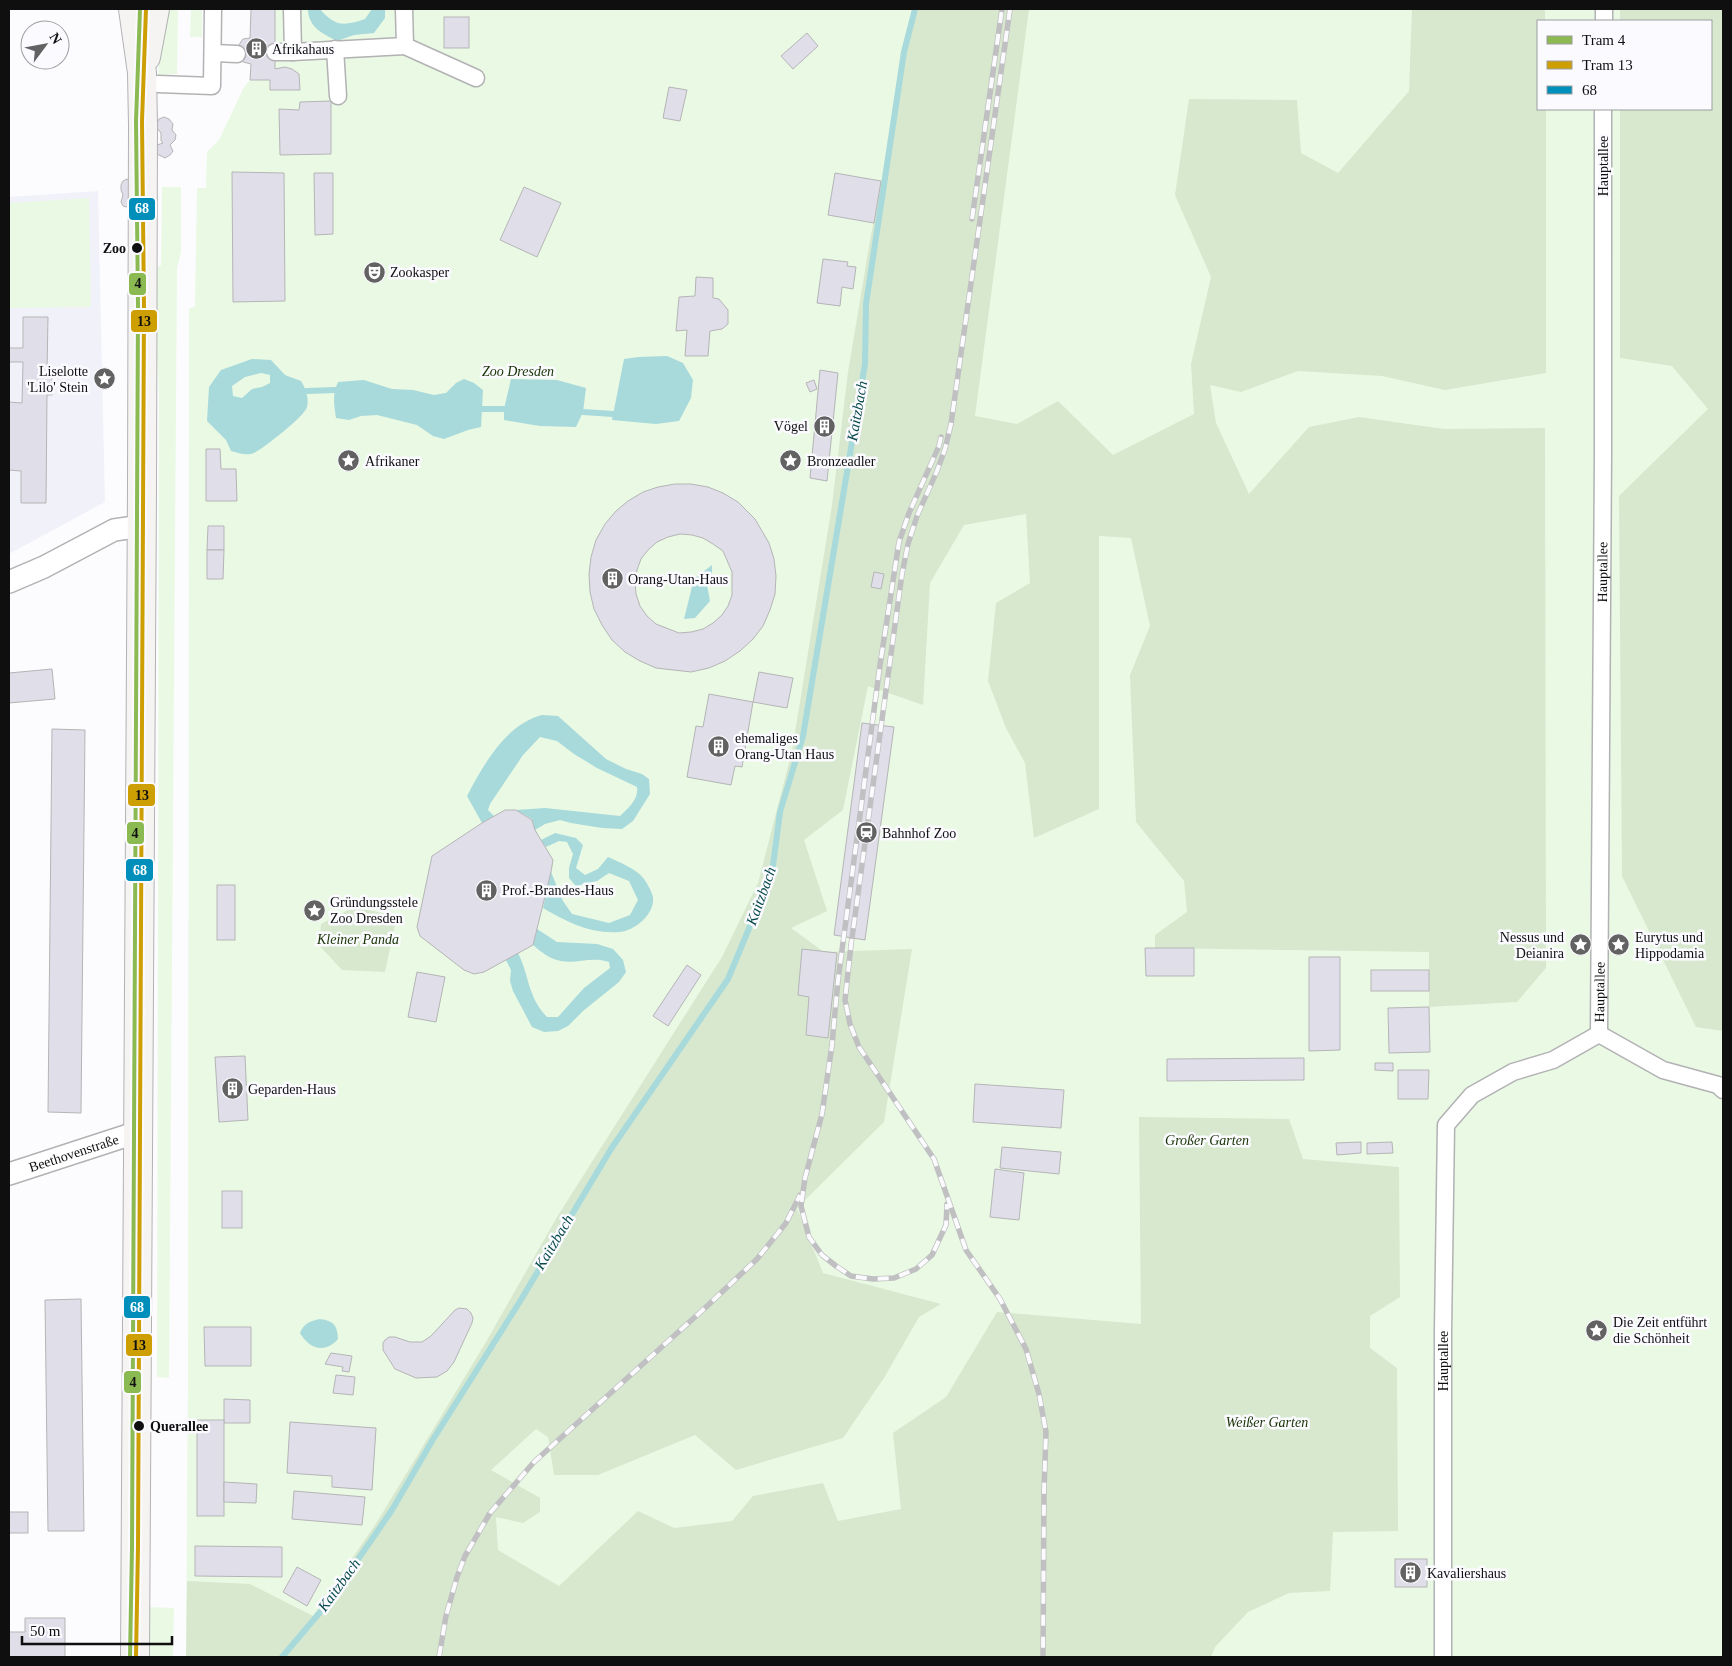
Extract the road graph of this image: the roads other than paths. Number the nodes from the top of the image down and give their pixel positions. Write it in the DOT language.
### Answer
graph roads {
  1 [pos="133,9"];
  2 [pos="155,9"];
  3 [pos="213,9"];
  4 [pos="292,9"];
  5 [pos="404,9"];
  6 [pos="406,46"];
  7 [pos="335,49"];
  8 [pos="275,52"];
  9 [pos="293,52"];
  10 [pos="213,53"];
  11 [pos="237,54"];
  12 [pos="150,78"];
  13 [pos="476,78"];
  14 [pos="338,96"];
  15 [pos="1604,110"];
  16 [pos="142,526"];
  17 [pos="9,582"];
  18 [pos="1599,1034"];
  19 [pos="1723,1090"];
  20 [pos="138,1132"];
  21 [pos="9,1174"];
  22 [pos="135,1657"];
  23 [pos="1443,1657"];
  1 -- 12 [label="main road"];
  2 -- 12 [label="main road"];
  3 -- 10 [label="street"];
  4 -- 9 [label="street"];
  5 -- 6 [label="street"];
  6 -- 7 [label="street"];
  6 -- 13 [label="street"];
  7 -- 9 [label="street"];
  7 -- 14 [label="street"];
  8 -- 9 [label="street"];
  10 -- 11 [label="street"];
  10 -- 12 [label="street"];
  12 -- 16 [label="main road"];
  15 -- 18 [label="street, Hauptallee"];
  16 -- 17 [label="street"];
  16 -- 20 [label="main road"];
  18 -- 19 [label="street, Hauptallee"];
  18 -- 23 [label="street, Hauptallee"];
  20 -- 21 [label="street, Beethovenstraße"];
  20 -- 22 [label="main road"];
}
